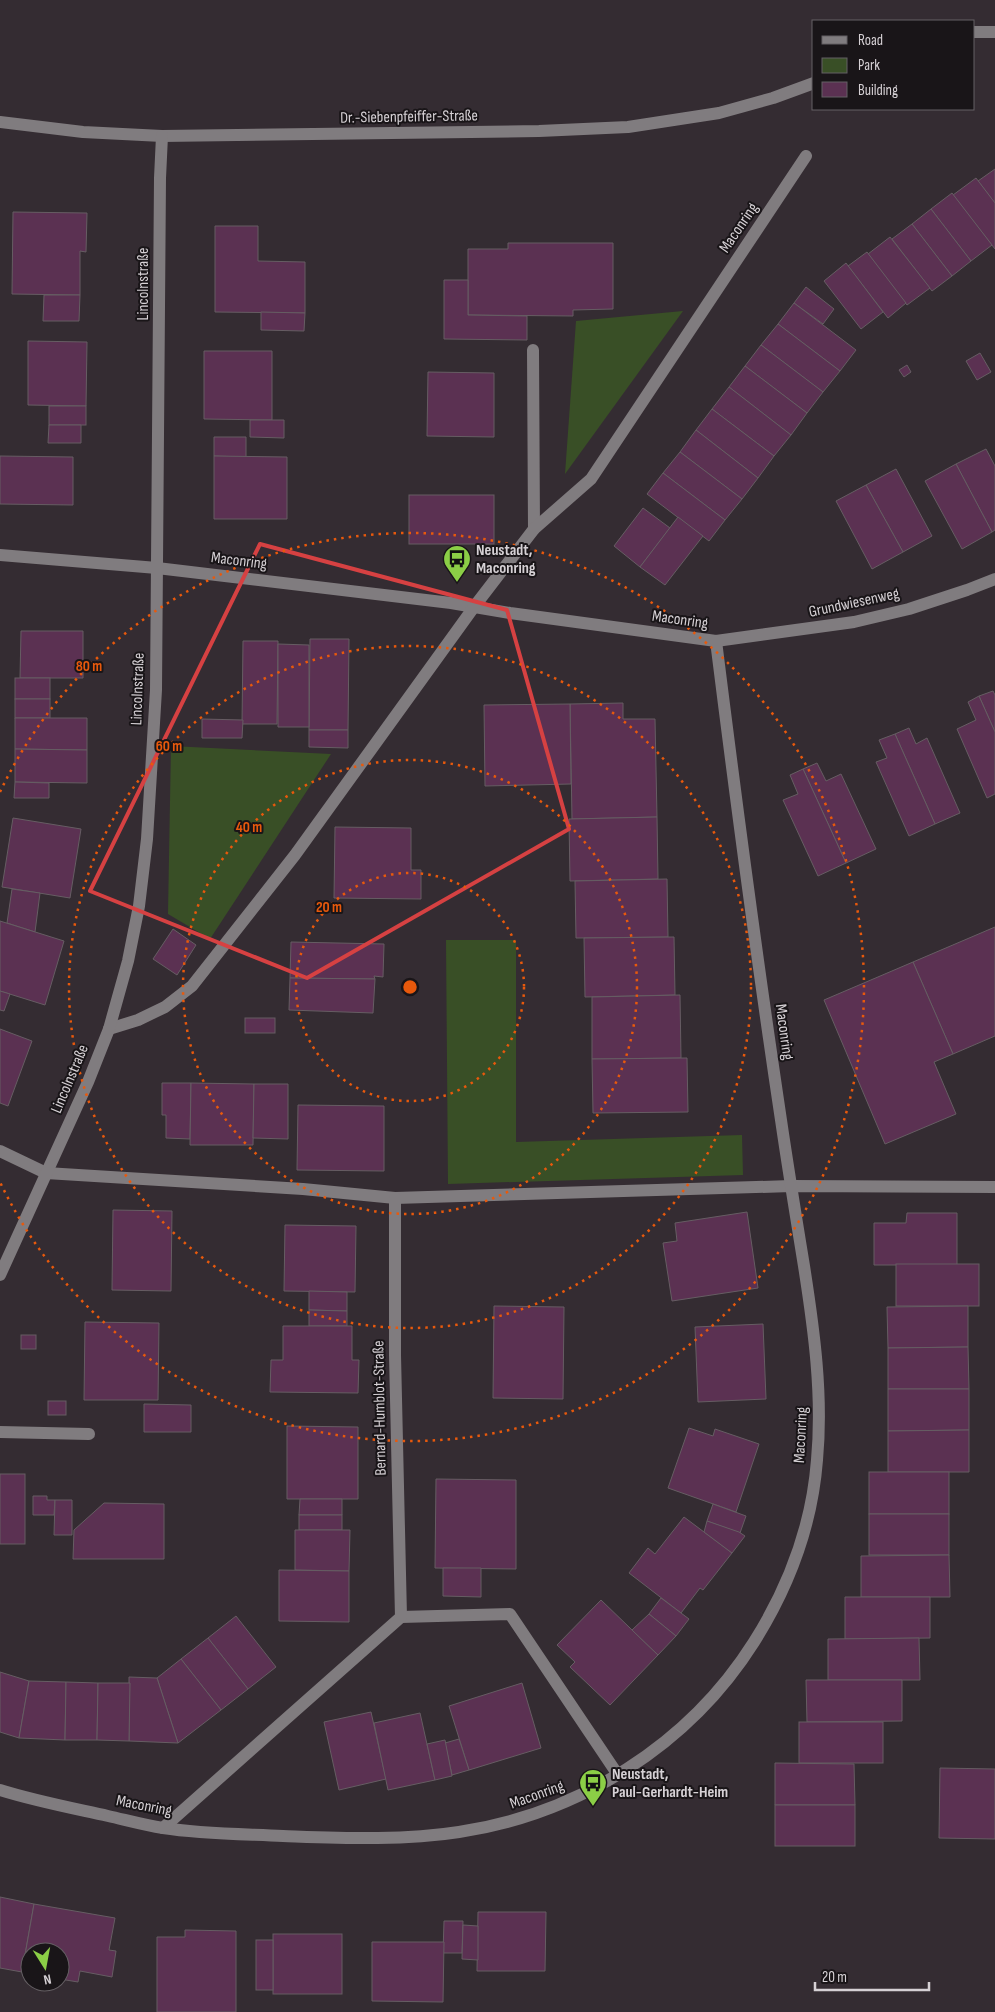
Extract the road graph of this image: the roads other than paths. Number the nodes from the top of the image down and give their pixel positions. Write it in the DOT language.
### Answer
graph roads {
  1 [pos="975,32"];
  2 [pos="995,32"];
  3 [pos="812,83"];
  4 [pos="0,122"];
  5 [pos="162,136"];
  6 [pos="806,156"];
  7 [pos="533,350"];
  8 [pos="534,529"];
  9 [pos="0,555"];
  10 [pos="158,568"];
  11 [pos="995,579"];
  12 [pos="474,607"];
  13 [pos="716,642"];
  14 [pos="109,1029"];
  15 [pos="0,1151"];
  16 [pos="46,1173"];
  17 [pos="791,1186"];
  18 [pos="995,1187"];
  19 [pos="395,1198"];
  20 [pos="0,1275"];
  21 [pos="0,1432"];
  22 [pos="89,1434"];
  23 [pos="401,1617"];
  24 [pos="618,1775"];
  25 [pos="0,1790"];
  26 [pos="163,1828"];
  1 -- 2 [label="street"];
  3 -- 5 [label="street, Dr.-Siebenpfeiffer-Straße"];
  4 -- 5 [label="street, Dr.-Siebenpfeiffer-Straße"];
  5 -- 10 [label="street, Lincolnstraße"];
  6 -- 8 [label="street, Maconring"];
  7 -- 8 [label="street"];
  8 -- 12 [label="street, Maconring"];
  9 -- 10 [label="street, Maconring"];
  10 -- 12 [label="street, Maconring"];
  10 -- 14 [label="street, Lincolnstraße"];
  11 -- 13 [label="street, Grundwiesenweg"];
  12 -- 13 [label="street, Maconring"];
  12 -- 14 [label="street"];
  13 -- 17 [label="street, Maconring"];
  14 -- 16 [label="street, Lincolnstraße"];
  15 -- 16 [label="street"];
  16 -- 19 [label="street"];
  16 -- 20 [label="street, Lincolnstraße"];
  17 -- 18 [label="street"];
  17 -- 19 [label="street"];
  17 -- 24 [label="street, Maconring"];
  19 -- 23 [label="street, Bernard-Humblot-Straße"];
  21 -- 22 [label="street"];
  23 -- 24 [label="street"];
  23 -- 26 [label="street"];
  24 -- 26 [label="street, Maconring"];
  25 -- 26 [label="street, Maconring"];
}
